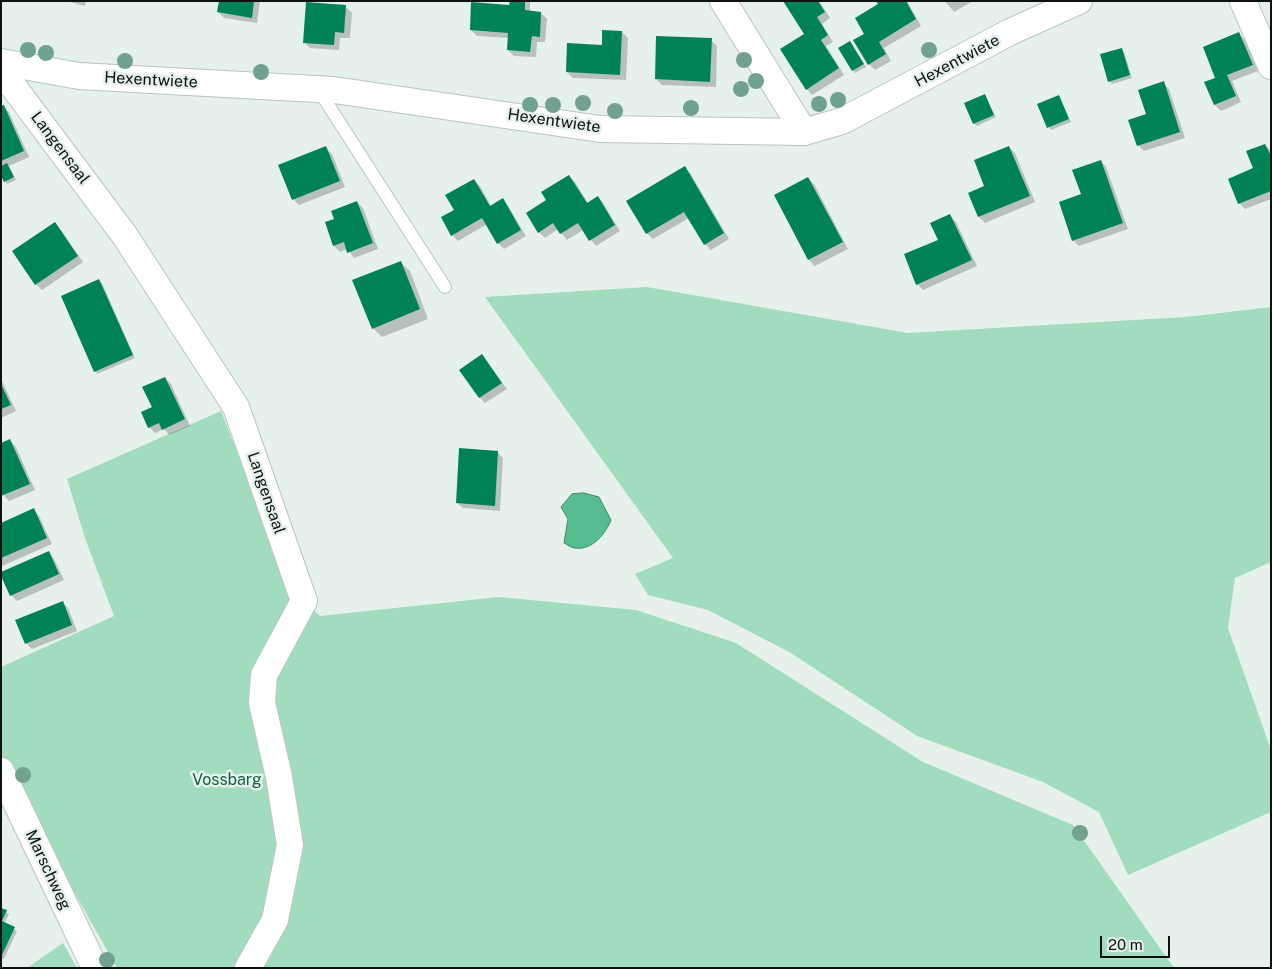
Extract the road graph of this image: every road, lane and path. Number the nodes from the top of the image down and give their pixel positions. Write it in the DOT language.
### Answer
graph roads {
  1 [pos="723,1"];
  2 [pos="1079,1"];
  3 [pos="1243,1"];
  4 [pos="1,62"];
  5 [pos="1271,66"];
  6 [pos="1,70"];
  7 [pos="318,88"];
  8 [pos="804,132"];
  9 [pos="445,288"];
  10 [pos="1,771"];
  11 [pos="96,968"];
  12 [pos="248,968"];
  1 -- 8 [label="street"];
  2 -- 8 [label="street, Hexentwiete"];
  3 -- 5 [label="street"];
  4 -- 7 [label="street, Hexentwiete"];
  6 -- 12 [label="street, Langensaal"];
  7 -- 8 [label="street, Hexentwiete"];
  7 -- 9 [label="lane"];
  10 -- 11 [label="street, Marschweg"];
}
